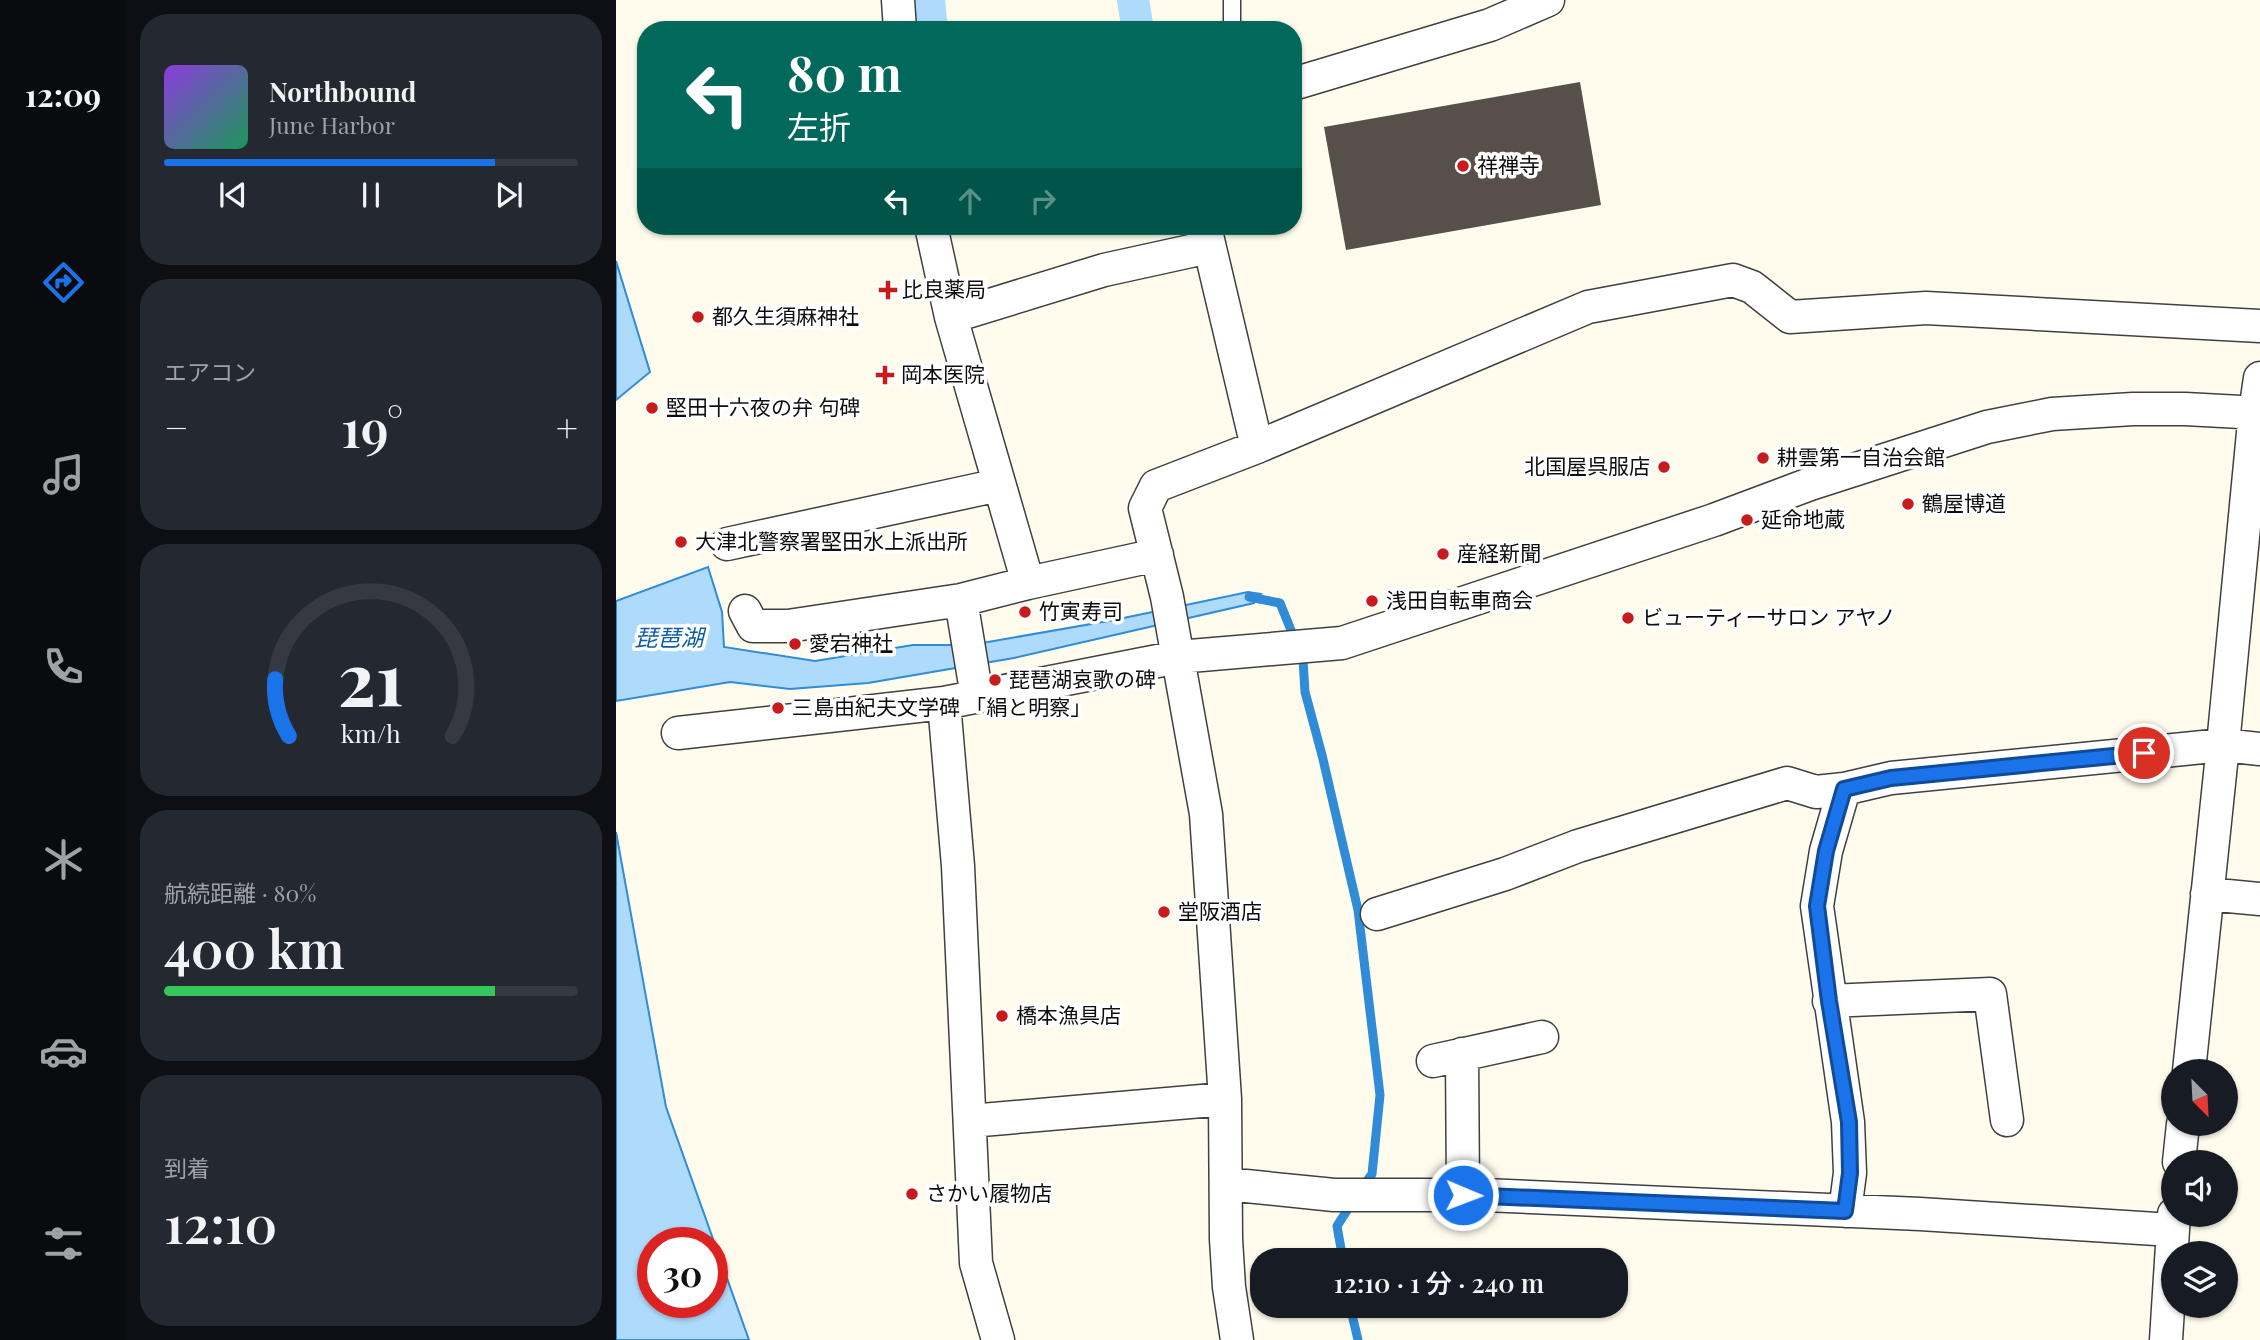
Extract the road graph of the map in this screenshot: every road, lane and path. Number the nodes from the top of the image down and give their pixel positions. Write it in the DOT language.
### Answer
graph roads {
  1 [pos="898,0"];
  2 [pos="1232,0"];
  3 [pos="1548,0"];
  4 [pos="899,21"];
  5 [pos="1232,21"];
  6 [pos="1302,81"];
  7 [pos="933,235"];
  8 [pos="1207,237"];
  9 [pos="951,317"];
  10 [pos="2260,327"];
  11 [pos="2260,378"];
  12 [pos="2257,413"];
  13 [pos="1257,447"];
  14 [pos="999,485"];
  15 [pos="727,544"];
  16 [pos="1157,555"];
  17 [pos="1028,583"];
  18 [pos="961,600"];
  19 [pos="744,611"];
  20 [pos="1176,647"];
  21 [pos="975,685"];
  22 [pos="944,703"];
  23 [pos="678,733"];
  24 [pos="2223,745"];
  25 [pos="2260,749"];
  26 [pos="1844,789"];
  27 [pos="2207,894"];
  28 [pos="2260,899"];
  29 [pos="1377,914"];
  30 [pos="1829,1001"];
  31 [pos="1542,1037"];
  32 [pos="2190,1059"];
  33 [pos="1225,1099"];
  34 [pos="2007,1120"];
  35 [pos="970,1121"];
  36 [pos="1226,1184"];
  37 [pos="1463,1195"];
  38 [pos="1845,1211"];
  39 [pos="2161,1222"];
  40 [pos="2173,1227"];
  41 [pos="998,1340"];
  42 [pos="1237,1340"];
  43 [pos="2166,1340"];
  1 -- 4 [label="street"];
  2 -- 5 [label="lane"];
  3 -- 6 [label="street"];
  7 -- 9 [label="street"];
  8 -- 9 [label="street"];
  8 -- 13 [label="street"];
  9 -- 14 [label="street"];
  10 -- 13 [label="street"];
  11 -- 12 [label="street"];
  12 -- 20 [label="street"];
  12 -- 24 [label="street"];
  13 -- 16 [label="street"];
  14 -- 15 [label="street"];
  14 -- 17 [label="street"];
  16 -- 17 [label="street"];
  16 -- 20 [label="street"];
  17 -- 18 [label="street"];
  18 -- 19 [label="street"];
  18 -- 21 [label="street"];
  20 -- 21 [label="street"];
  20 -- 33 [label="street"];
  21 -- 22 [label="street"];
  22 -- 23 [label="street"];
  22 -- 35 [label="street"];
  24 -- 25 [label="street"];
  24 -- 26 [label="street"];
  24 -- 27 [label="street"];
  26 -- 29 [label="street"];
  26 -- 30 [label="street"];
  27 -- 28 [label="street"];
  27 -- 32 [label="street"];
  30 -- 34 [label="street"];
  30 -- 38 [label="street"];
  31 -- 37 [label="street"];
  33 -- 35 [label="street"];
  33 -- 36 [label="street"];
  35 -- 41 [label="street"];
  36 -- 37 [label="street"];
  36 -- 42 [label="street"];
  37 -- 38 [label="street"];
  38 -- 39 [label="street"];
  40 -- 43 [label="street"];
}
